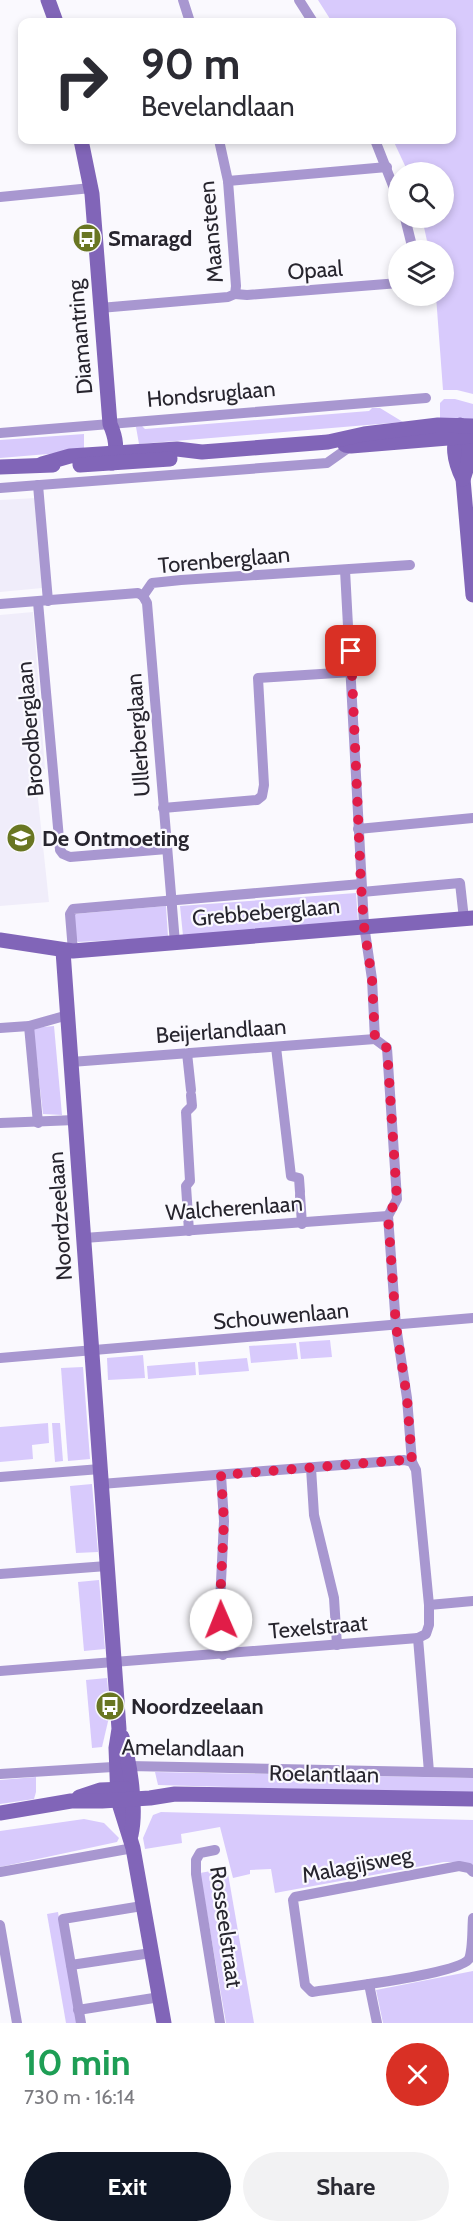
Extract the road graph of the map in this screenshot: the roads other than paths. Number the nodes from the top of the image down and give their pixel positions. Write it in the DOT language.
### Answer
graph roads {
  1 [pos="48,0"];
  2 [pos="183,0"];
  3 [pos="299,0"];
  4 [pos="55,18"];
  5 [pos="189,18"];
  6 [pos="310,18"];
  7 [pos="82,144"];
  8 [pos="220,144"];
  9 [pos="377,144"];
  10 [pos="387,167"];
  11 [pos="388,170"];
  12 [pos="228,181"];
  13 [pos="91,188"];
  14 [pos="0,196"];
  15 [pos="388,284"];
  16 [pos="235,294"];
  17 [pos="100,308"];
  18 [pos="426,398"];
  19 [pos="110,424"];
  20 [pos="466,432"];
  21 [pos="0,433"];
  22 [pos="328,442"];
  23 [pos="351,446"];
  24 [pos="112,456"];
  25 [pos="0,467"];
  26 [pos="38,485"];
  27 [pos="0,488"];
  28 [pos="410,565"];
  29 [pos="345,570"];
  30 [pos="473,595"];
  31 [pos="143,596"];
  32 [pos="43,601"];
  33 [pos="0,604"];
  34 [pos="352,672"];
  35 [pos="163,808"];
  36 [pos="473,818"];
  37 [pos="358,829"];
  38 [pos="167,849"];
  39 [pos="361,888"];
  40 [pos="172,901"];
  41 [pos="468,918"];
  42 [pos="364,926"];
  43 [pos="0,940"];
  44 [pos="175,943"];
  45 [pos="68,951"];
  46 [pos="68,1016"];
  47 [pos="29,1026"];
  48 [pos="0,1028"];
  49 [pos="375,1039"];
  50 [pos="276,1047"];
  51 [pos="187,1053"];
  52 [pos="71,1062"];
  53 [pos="75,1120"];
  54 [pos="0,1123"];
  55 [pos="38,1123"];
  56 [pos="388,1216"];
  57 [pos="302,1224"];
  58 [pos="189,1231"];
  59 [pos="84,1238"];
  60 [pos="473,1318"];
  61 [pos="396,1326"];
  62 [pos="92,1351"];
  63 [pos="0,1358"];
  64 [pos="412,1462"];
  65 [pos="311,1468"];
  66 [pos="221,1475"];
  67 [pos="101,1476"];
  68 [pos="0,1477"];
  69 [pos="107,1566"];
  70 [pos="0,1574"];
  71 [pos="473,1601"];
  72 [pos="429,1605"];
  73 [pos="418,1638"];
  74 [pos="337,1645"];
  75 [pos="223,1654"];
  76 [pos="114,1662"];
  77 [pos="0,1671"];
  78 [pos="122,1766"];
  79 [pos="429,1772"];
  80 [pos="473,1773"];
  81 [pos="0,1774"];
  82 [pos="124,1794"];
  83 [pos="473,1799"];
  84 [pos="0,1813"];
  85 [pos="132,1843"];
  86 [pos="215,1850"];
  87 [pos="0,1872"];
  88 [pos="473,1872"];
  89 [pos="142,1906"];
  90 [pos="473,1918"];
  91 [pos="0,1928"];
  92 [pos="151,1953"];
  93 [pos="71,1965"];
  94 [pos="369,1984"];
  95 [pos="6,1988"];
  96 [pos="160,1997"];
  97 [pos="78,2010"];
  98 [pos="17,2023"];
  99 [pos="81,2023"];
  100 [pos="164,2023"];
  101 [pos="220,2023"];
  102 [pos="377,2023"];
  1 -- 4 [label="street"];
  2 -- 5 [label="street"];
  3 -- 6 [label="street"];
  7 -- 13 [label="street, Diamantring"];
  8 -- 12 [label="street, Maansteen"];
  9 -- 10 [label="street"];
  10 -- 11 [label="street"];
  10 -- 12 [label="street"];
  12 -- 16 [label="street, Maansteen"];
  13 -- 14 [label="street"];
  13 -- 17 [label="street, Diamantring"];
  15 -- 16 [label="street, Opaal"];
  16 -- 17 [label="street, Maansteen"];
  17 -- 19 [label="street, Diamantring"];
  18 -- 19 [label="street, Hondsruglaan"];
  19 -- 21 [label="street, Hondsruglaan"];
  19 -- 24 [label="street, Diamantring"];
  20 -- 22 [label="street"];
  20 -- 23 [label="street"];
  20 -- 30 [label="street"];
  22 -- 23 [label="street"];
  22 -- 24 [label="street"];
  23 -- 26 [label="street"];
  24 -- 25 [label="street"];
  26 -- 27 [label="street"];
  26 -- 32 [label="street"];
  28 -- 29 [label="street, Torenberglaan"];
  29 -- 31 [label="street, Torenberglaan"];
  29 -- 34 [label="street"];
  31 -- 32 [label="street, Torenberglaan"];
  31 -- 35 [label="street, Ullerberglaan"];
  32 -- 33 [label="street, Torenberglaan"];
  32 -- 38 [label="street, Broodberglaan"];
  34 -- 35 [label="street"];
  34 -- 37 [label="street"];
  35 -- 38 [label="street, Ullerberglaan"];
  36 -- 37 [label="street"];
  37 -- 39 [label="street"];
  38 -- 40 [label="street, Ullerberglaan"];
  39 -- 40 [label="street, Grebbeberglaan"];
  39 -- 41 [label="street, Grebbeberglaan"];
  39 -- 42 [label="street"];
  40 -- 44 [label="street, Ullerberglaan"];
  40 -- 45 [label="street, Grebbeberglaan"];
  41 -- 42 [label="street, Grebbeberglaan"];
  42 -- 44 [label="street, Grebbeberglaan"];
  42 -- 49 [label="street"];
  43 -- 45 [label="street, Grebbeberglaan"];
  44 -- 45 [label="street, Grebbeberglaan"];
  45 -- 46 [label="street, Noordzeelaan"];
  46 -- 47 [label="street"];
  46 -- 52 [label="street, Noordzeelaan"];
  47 -- 48 [label="street"];
  47 -- 55 [label="street"];
  49 -- 50 [label="street, Beijerlandlaan"];
  49 -- 56 [label="street"];
  50 -- 51 [label="street, Beijerlandlaan"];
  50 -- 57 [label="street"];
  51 -- 52 [label="street, Beijerlandlaan"];
  51 -- 58 [label="street"];
  52 -- 53 [label="street, Noordzeelaan"];
  53 -- 55 [label="street"];
  53 -- 59 [label="street, Noordzeelaan"];
  54 -- 55 [label="street"];
  56 -- 57 [label="street, Walcherenlaan"];
  56 -- 61 [label="street"];
  57 -- 58 [label="street, Walcherenlaan"];
  58 -- 59 [label="street, Walcherenlaan"];
  59 -- 62 [label="street, Noordzeelaan"];
  60 -- 61 [label="street, Schouwenlaan"];
  61 -- 62 [label="street, Schouwenlaan"];
  61 -- 64 [label="street"];
  62 -- 63 [label="street, Schouwenlaan"];
  62 -- 67 [label="street, Noordzeelaan"];
  64 -- 65 [label="street"];
  64 -- 72 [label="street"];
  65 -- 66 [label="street"];
  65 -- 74 [label="street"];
  66 -- 67 [label="street"];
  66 -- 75 [label="street"];
  67 -- 68 [label="street"];
  67 -- 69 [label="street, Noordzeelaan"];
  69 -- 70 [label="street"];
  69 -- 76 [label="street, Noordzeelaan"];
  71 -- 72 [label="street"];
  72 -- 73 [label="street"];
  73 -- 74 [label="street, Texelstraat"];
  73 -- 79 [label="street"];
  74 -- 75 [label="street, Texelstraat"];
  75 -- 76 [label="street, Texelstraat"];
  76 -- 77 [label="street, Texelstraat"];
  76 -- 78 [label="street, Noordzeelaan"];
  78 -- 79 [label="street, Amelandlaan"];
  78 -- 81 [label="street, Amelandlaan"];
  78 -- 82 [label="street, Noordzeelaan"];
  79 -- 80 [label="street, Amelandlaan"];
  82 -- 83 [label="street, Roelantlaan"];
  82 -- 84 [label="street, Roelantlaan"];
  82 -- 85 [label="street, Noordzeelaan"];
  85 -- 87 [label="street"];
  85 -- 89 [label="street, Noordzeelaan"];
  86 -- 101 [label="street, Rosseelstraat"];
  88 -- 94 [label="street, Malagijsweg"];
  89 -- 92 [label="street, Noordzeelaan"];
  89 -- 93 [label="street"];
  90 -- 94 [label="street"];
  91 -- 95 [label="street"];
  92 -- 93 [label="street"];
  92 -- 96 [label="street, Noordzeelaan"];
  93 -- 97 [label="street"];
  94 -- 102 [label="street"];
  95 -- 98 [label="street"];
  96 -- 97 [label="street"];
  96 -- 100 [label="street, Noordzeelaan"];
  97 -- 99 [label="street"];
}
